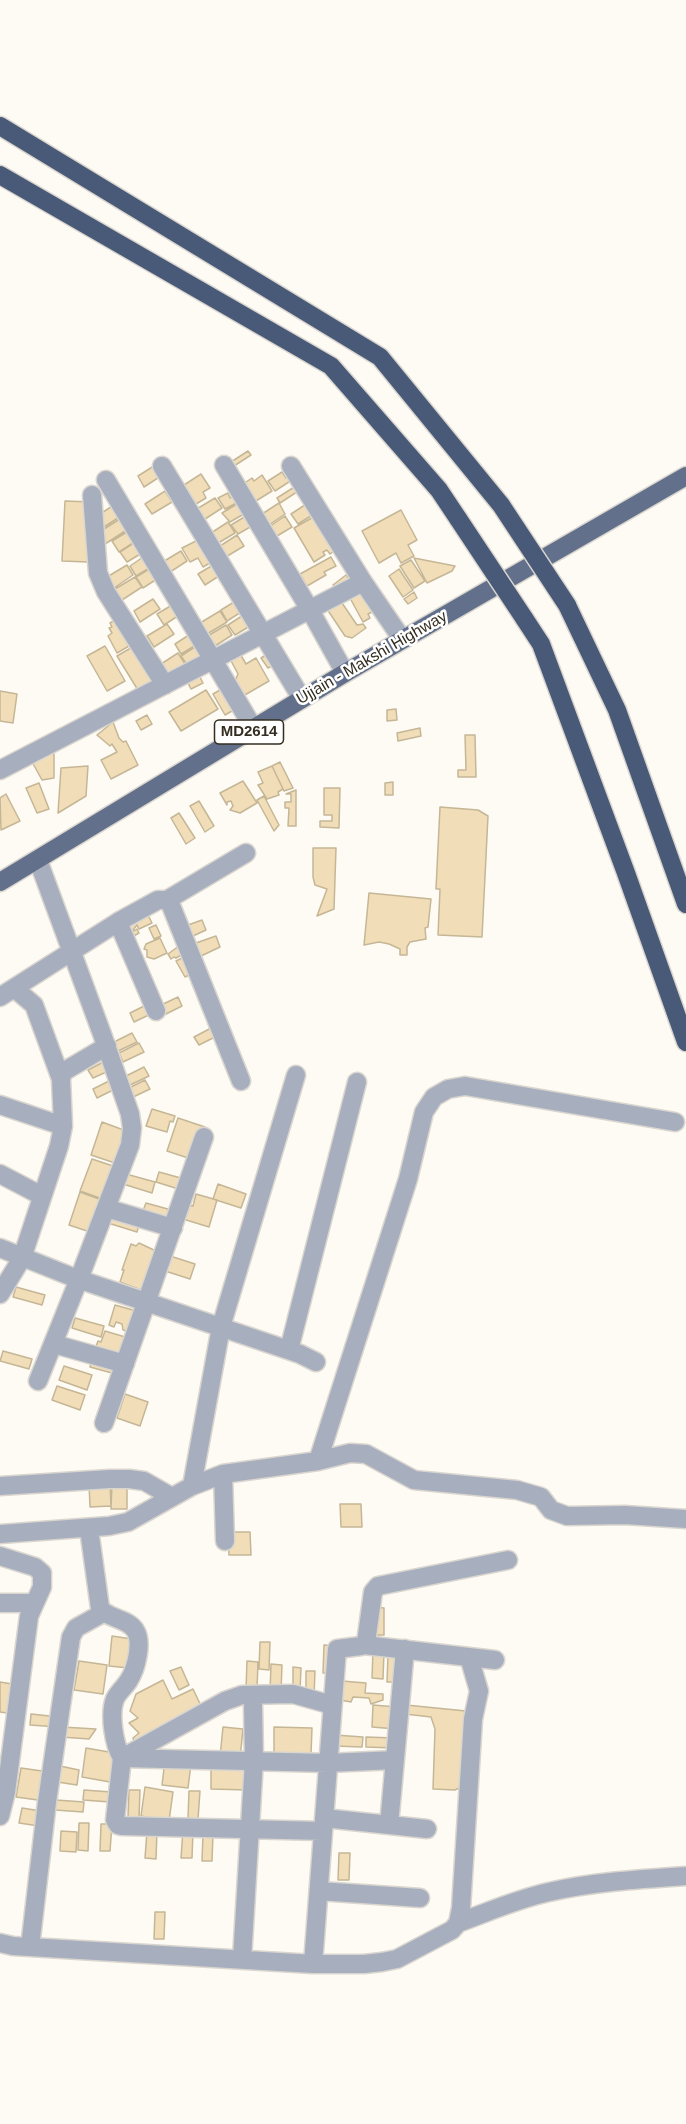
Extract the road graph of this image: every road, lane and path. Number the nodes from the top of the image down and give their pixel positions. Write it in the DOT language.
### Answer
graph roads {
  1 [pos="0,126"];
  2 [pos="0,175"];
  3 [pos="224,465"];
  4 [pos="162,466"];
  5 [pos="291,466"];
  6 [pos="686,476"];
  7 [pos="106,480"];
  8 [pos="92,495"];
  9 [pos="363,582"];
  10 [pos="310,610"];
  11 [pos="262,634"];
  12 [pos="402,639"];
  13 [pos="214,660"];
  14 [pos="345,673"];
  15 [pos="165,685"];
  16 [pos="302,699"];
  17 [pos="254,729"];
  18 [pos="0,770"];
  19 [pos="246,853"];
  20 [pos="38,860"];
  21 [pos="0,882"];
  22 [pos="167,900"];
  23 [pos="686,904"];
  24 [pos="118,922"];
  25 [pos="72,952"];
  26 [pos="7,992"];
  27 [pos="156,1011"];
  28 [pos="686,1042"];
  29 [pos="107,1047"];
  30 [pos="296,1075"];
  31 [pos="61,1079"];
  32 [pos="241,1081"];
  33 [pos="357,1082"];
  34 [pos="0,1105"];
  35 [pos="675,1122"];
  36 [pos="63,1126"];
  37 [pos="204,1137"];
  38 [pos="0,1174"];
  39 [pos="42,1196"];
  40 [pos="106,1208"];
  41 [pos="173,1228"];
  42 [pos="0,1248"];
  43 [pos="22,1258"];
  44 [pos="80,1279"];
  45 [pos="0,1294"];
  46 [pos="147,1302"];
  47 [pos="221,1328"];
  48 [pos="54,1344"];
  49 [pos="289,1350"];
  50 [pos="316,1362"];
  51 [pos="124,1364"];
  52 [pos="38,1382"];
  53 [pos="104,1423"];
  54 [pos="318,1461"];
  55 [pos="223,1474"];
  56 [pos="0,1485"];
  57 [pos="192,1486"];
  58 [pos="172,1497"];
  59 [pos="686,1519"];
  60 [pos="89,1529"];
  61 [pos="0,1534"];
  62 [pos="225,1541"];
  63 [pos="0,1556"];
  64 [pos="508,1560"];
  65 [pos="0,1603"];
  66 [pos="34,1603"];
  67 [pos="103,1613"];
  68 [pos="364,1645"];
  69 [pos="405,1649"];
  70 [pos="469,1657"];
  71 [pos="495,1660"];
  72 [pos="253,1704"];
  73 [pos="332,1705"];
  74 [pos="122,1758"];
  75 [pos="254,1760"];
  76 [pos="395,1760"];
  77 [pos="328,1762"];
  78 [pos="0,1816"];
  79 [pos="323,1824"];
  80 [pos="389,1825"];
  81 [pos="250,1828"];
  82 [pos="427,1828"];
  83 [pos="686,1876"];
  84 [pos="319,1892"];
  85 [pos="420,1898"];
  86 [pos="458,1923"];
  87 [pos="0,1943"];
  88 [pos="30,1947"];
  89 [pos="242,1959"];
  90 [pos="313,1964"];
  1 -- 23 [label="highway, bridge"];
  2 -- 28 [label="highway, bridge"];
  3 -- 10 [label="street"];
  4 -- 11 [label="street"];
  5 -- 9 [label="street"];
  6 -- 12 [label="main road, Ujjain - Makshi Highway / MD2614"];
  7 -- 13 [label="street"];
  8 -- 15 [label="street"];
  9 -- 10 [label="street"];
  9 -- 12 [label="street"];
  10 -- 11 [label="street"];
  10 -- 14 [label="street"];
  11 -- 13 [label="street"];
  11 -- 16 [label="street"];
  12 -- 14 [label="main road, Ujjain - Makshi Highway / MD2614"];
  13 -- 15 [label="street"];
  13 -- 17 [label="street"];
  14 -- 16 [label="main road, Ujjain - Makshi Highway / MD2614"];
  15 -- 18 [label="street"];
  16 -- 17 [label="main road, Ujjain - Makshi Highway / MD2614"];
  17 -- 20 [label="main road, Ujjain - Makshi Highway / MD2614"];
  19 -- 22 [label="street"];
  20 -- 21 [label="main road, Ujjain - Makshi Highway / MD2614"];
  20 -- 25 [label="street"];
  22 -- 24 [label="street"];
  22 -- 32 [label="street"];
  24 -- 25 [label="street"];
  24 -- 27 [label="street"];
  25 -- 26 [label="street"];
  25 -- 29 [label="street"];
  26 -- 31 [label="street"];
  29 -- 31 [label="street"];
  29 -- 40 [label="street"];
  30 -- 47 [label="street"];
  31 -- 36 [label="street"];
  33 -- 49 [label="street"];
  34 -- 36 [label="street"];
  35 -- 54 [label="street"];
  36 -- 39 [label="street"];
  37 -- 41 [label="street"];
  38 -- 39 [label="street"];
  39 -- 43 [label="street"];
  40 -- 41 [label="street"];
  40 -- 44 [label="street"];
  41 -- 46 [label="street"];
  42 -- 43 [label="street"];
  43 -- 44 [label="street"];
  43 -- 45 [label="street"];
  44 -- 46 [label="street"];
  44 -- 48 [label="street"];
  46 -- 47 [label="street"];
  46 -- 51 [label="street"];
  47 -- 49 [label="street"];
  47 -- 57 [label="street"];
  48 -- 51 [label="street"];
  48 -- 52 [label="street"];
  49 -- 50 [label="street"];
  51 -- 53 [label="street"];
  54 -- 55 [label="street"];
  54 -- 59 [label="street"];
  55 -- 57 [label="street"];
  55 -- 62 [label="street"];
  56 -- 58 [label="street"];
  57 -- 58 [label="street"];
  58 -- 60 [label="street"];
  60 -- 61 [label="street"];
  60 -- 67 [label="street"];
  63 -- 66 [label="street"];
  64 -- 68 [label="street"];
  65 -- 66 [label="street"];
  66 -- 78 [label="street"];
  67 -- 74 [label="street"];
  67 -- 88 [label="street"];
  68 -- 69 [label="street"];
  68 -- 73 [label="street"];
  69 -- 70 [label="street"];
  69 -- 76 [label="street"];
  70 -- 71 [label="street"];
  70 -- 86 [label="street"];
  72 -- 75 [label="street"];
  73 -- 74 [label="street"];
  73 -- 77 [label="street"];
  74 -- 75 [label="street"];
  74 -- 81 [label="street"];
  75 -- 77 [label="street"];
  75 -- 81 [label="street"];
  76 -- 77 [label="street"];
  76 -- 80 [label="street"];
  77 -- 79 [label="street"];
  79 -- 80 [label="street"];
  79 -- 81 [label="street"];
  79 -- 84 [label="street"];
  80 -- 82 [label="street"];
  81 -- 89 [label="street"];
  83 -- 86 [label="street"];
  84 -- 85 [label="street"];
  84 -- 90 [label="street"];
  86 -- 90 [label="street"];
  87 -- 88 [label="street"];
  88 -- 89 [label="street"];
  89 -- 90 [label="street"];
}
